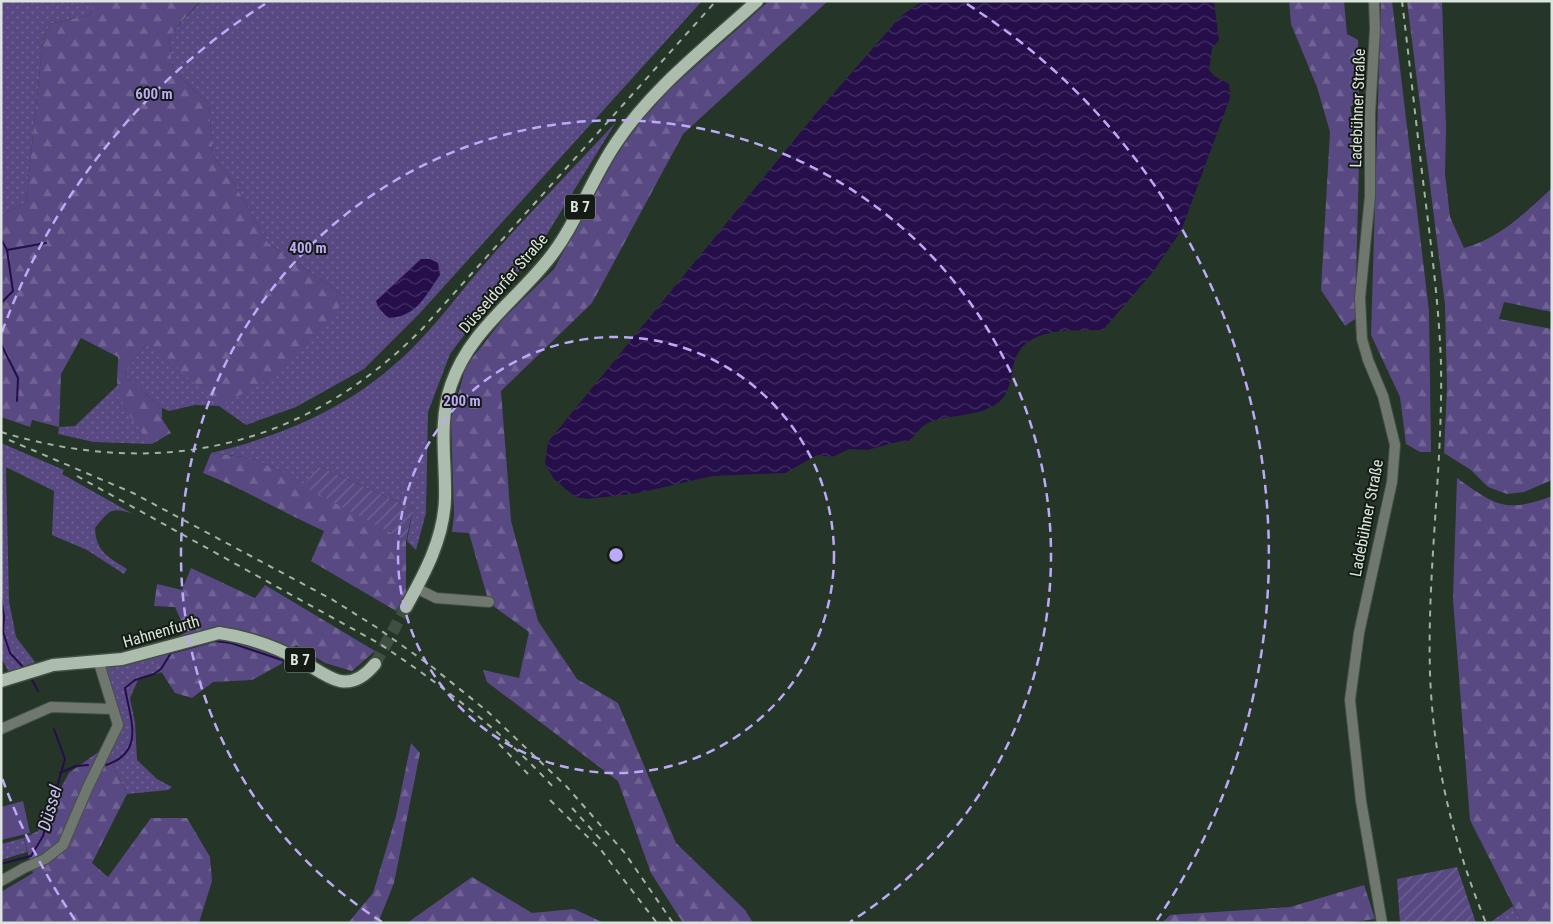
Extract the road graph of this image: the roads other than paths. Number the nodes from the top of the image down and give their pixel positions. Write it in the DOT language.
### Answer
graph roads {
  1 [pos="757,1"];
  2 [pos="1374,1"];
  3 [pos="416,588"];
  4 [pos="489,602"];
  5 [pos="406,607"];
  6 [pos="98,663"];
  7 [pos="375,664"];
  8 [pos="1,681"];
  9 [pos="112,709"];
  10 [pos="1,729"];
  11 [pos="1,881"];
  12 [pos="1382,923"];
  1 -- 3 [label="main road, Düsseldorfer Straße / B 7"];
  2 -- 12 [label="street, Ladebühner Straße"];
  3 -- 4 [label="street"];
  3 -- 5 [label="main road, Düsseldorfer Straße / B 7"];
  6 -- 7 [label="main road, Hahnenfurth / B 7"];
  6 -- 8 [label="main road, Hahnenfurth"];
  6 -- 9 [label="street"];
  9 -- 10 [label="street"];
  9 -- 11 [label="street"];
}
